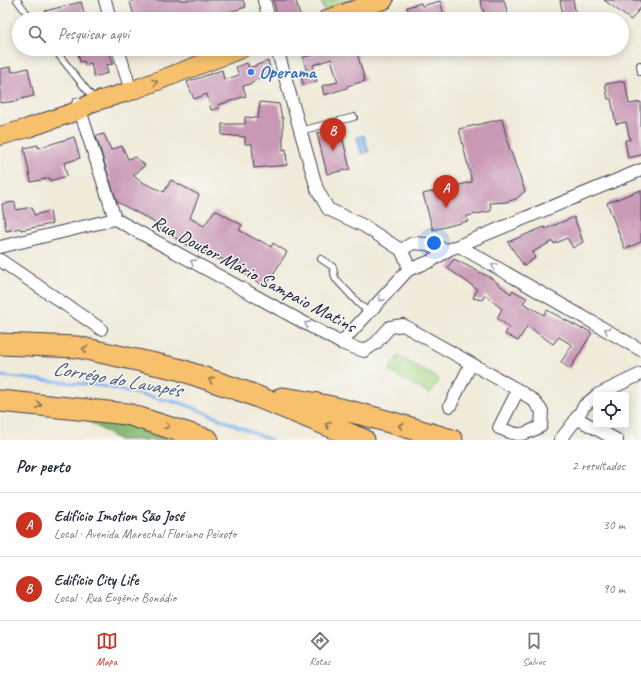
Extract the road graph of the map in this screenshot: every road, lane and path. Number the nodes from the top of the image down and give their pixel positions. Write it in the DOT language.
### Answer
graph roads {
  1 [pos="17,0"];
  2 [pos="105,0"];
  3 [pos="264,0"];
  4 [pos="384,0"];
  5 [pos="26,12"];
  6 [pos="108,12"];
  7 [pos="267,12"];
  8 [pos="348,12"];
  9 [pos="58,56"];
  10 [pos="120,56"];
  11 [pos="215,56"];
  12 [pos="279,56"];
  13 [pos="131,92"];
  14 [pos="86,105"];
  15 [pos="354,117"];
  16 [pos="0,124"];
  17 [pos="300,131"];
  18 [pos="0,136"];
  19 [pos="641,170"];
  20 [pos="115,219"];
  21 [pos="0,247"];
  22 [pos="454,248"];
  23 [pos="401,250"];
  24 [pos="321,259"];
  25 [pos="0,260"];
  26 [pos="408,270"];
  27 [pos="369,312"];
  28 [pos="100,329"];
  29 [pos="341,343"];
  30 [pos="0,344"];
  31 [pos="641,350"];
  32 [pos="471,364"];
  33 [pos="641,374"];
  34 [pos="518,390"];
  35 [pos="602,392"];
  36 [pos="248,393"];
  37 [pos="593,398"];
  38 [pos="3,403"];
  39 [pos="450,406"];
  40 [pos="576,418"];
  41 [pos="208,440"];
  42 [pos="364,440"];
  43 [pos="452,440"];
  44 [pos="560,440"];
  45 [pos="617,440"];
  1 -- 5 [label="lane"];
  2 -- 6 [label="street"];
  3 -- 7 [label="street"];
  4 -- 8 [label="main road"];
  9 -- 14 [label="lane"];
  10 -- 13 [label="street"];
  13 -- 11 [label="main road, one-way"];
  12 -- 17 [label="street"];
  13 -- 14 [label="main road"];
  14 -- 16 [label="main road"];
  14 -- 18 [label="main road"];
  14 -- 20 [label="street"];
  15 -- 17 [label="lane"];
  17 -- 23 [label="street"];
  19 -- 22 [label="street"];
  20 -- 21 [label="street"];
  29 -- 20 [label="street, Rua Doutor Mário Sampaio Matins, one-way"];
  22 -- 23 [label="street"];
  22 -- 26 [label="street"];
  31 -- 22 [label="street, one-way"];
  23 -- 26 [label="street"];
  24 -- 27 [label="lane"];
  25 -- 28 [label="street"];
  26 -- 27 [label="street, one-way"];
  27 -- 29 [label="street"];
  29 -- 32 [label="street, Rua Doutor Mário Sampaio Matins"];
  36 -- 30 [label="highway, one-way"];
  32 -- 34 [label="street, Rua Doutor Mário Sampaio Matins"];
  32 -- 39 [label="street"];
  33 -- 35 [label="street"];
  42 -- 36 [label="highway, one-way"];
  43 -- 36 [label="highway, one-way"];
  37 -- 40 [label="street"];
  38 -- 41 [label="highway, one-way"];
  40 -- 44 [label="street"];
  40 -- 45 [label="street"];
}
